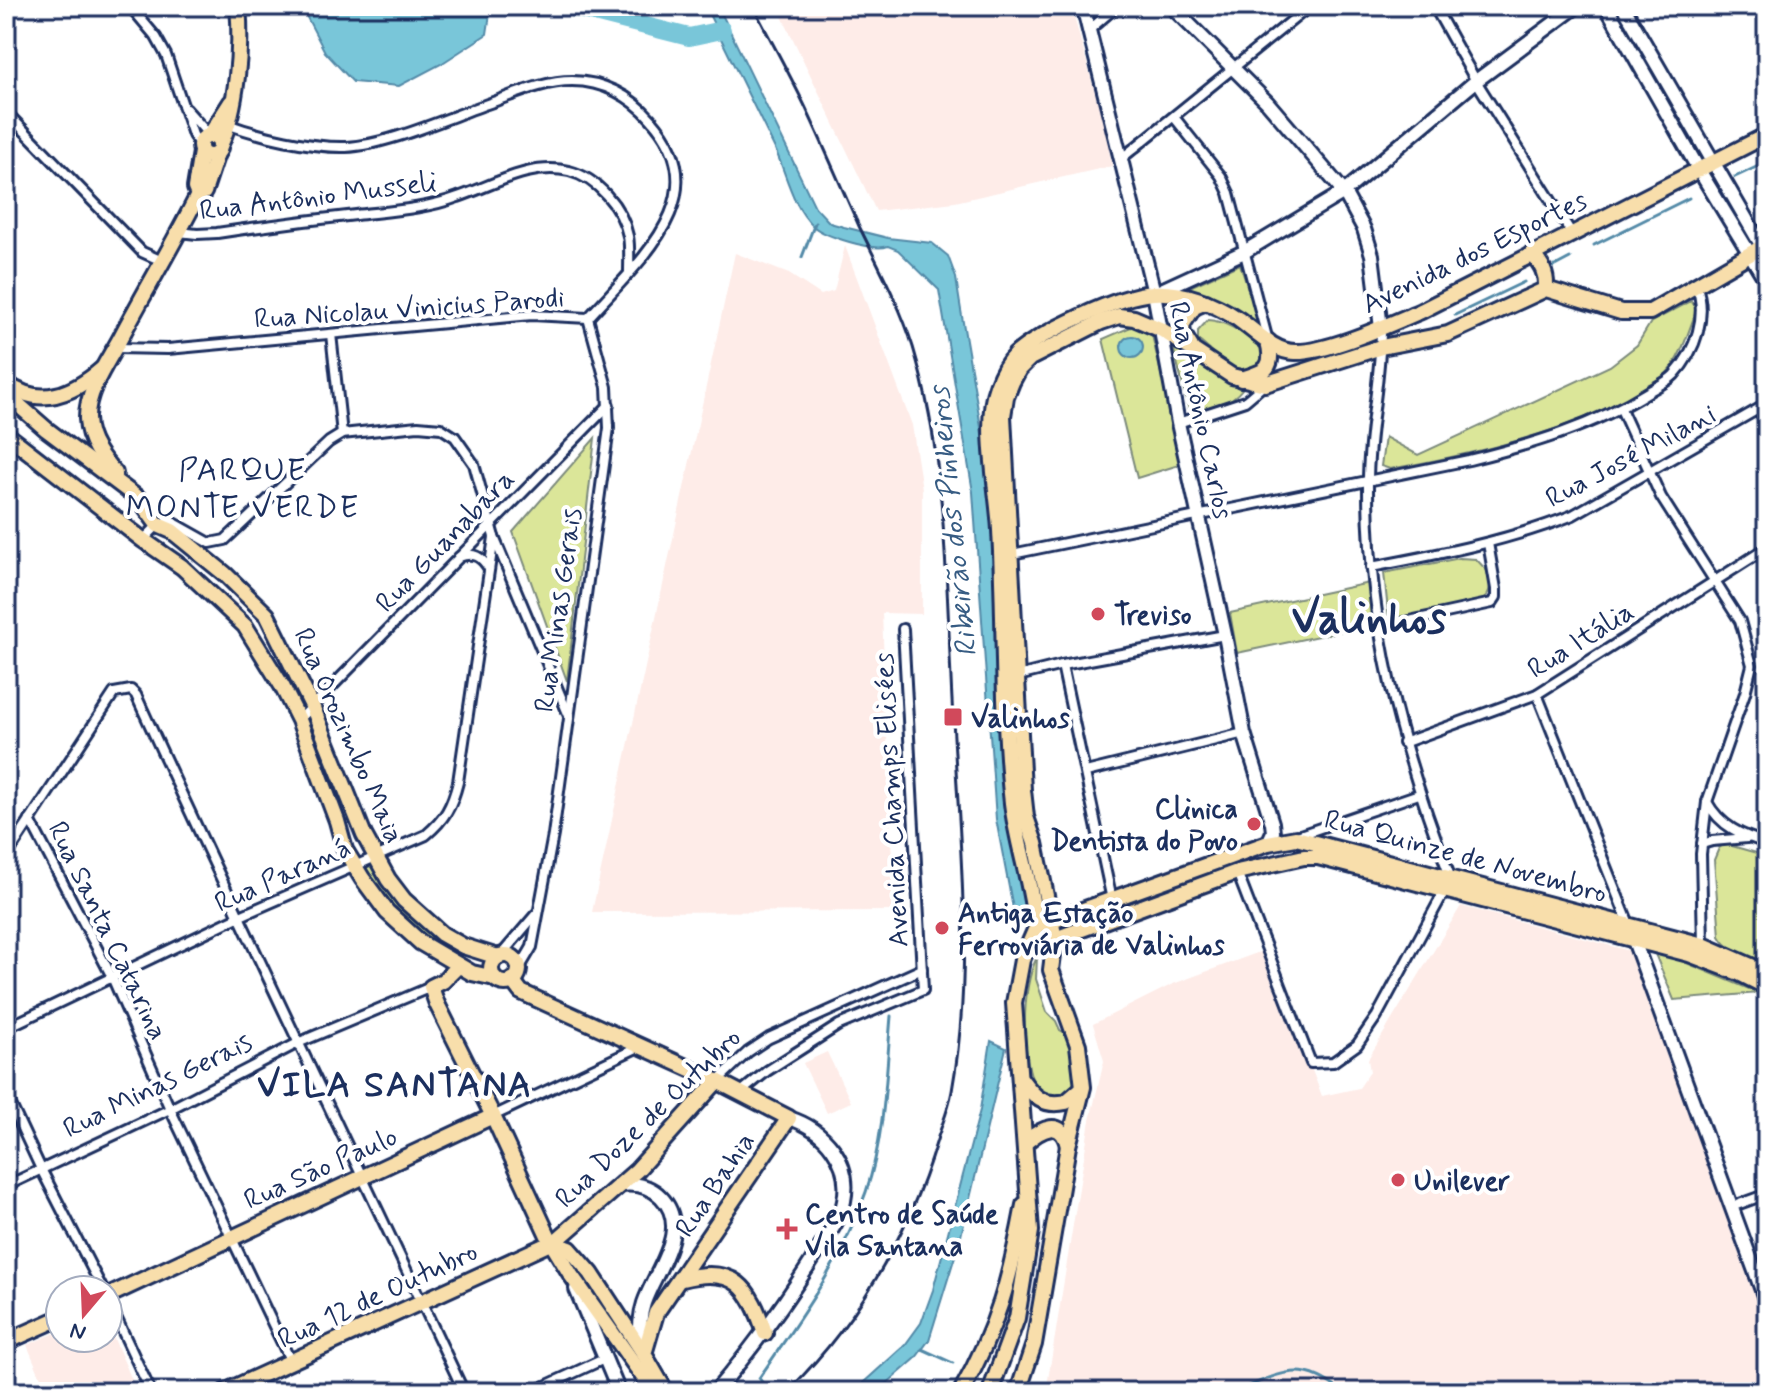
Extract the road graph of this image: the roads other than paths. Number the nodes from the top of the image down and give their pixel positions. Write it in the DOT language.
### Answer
graph roads {
  1 [pos="130,6"];
  2 [pos="238,6"];
  3 [pos="1083,6"];
  4 [pos="1117,6"];
  5 [pos="1171,6"];
  6 [pos="1310,6"];
  7 [pos="1434,6"];
  8 [pos="1577,6"];
  9 [pos="1606,6"];
  10 [pos="1623,6"];
  11 [pos="1088,31"];
  12 [pos="1232,68"];
  13 [pos="1476,81"];
  14 [pos="186,108"];
  15 [pos="6,112"];
  16 [pos="1174,117"];
  17 [pos="224,122"];
  18 [pos="1767,135"];
  19 [pos="210,144"];
  20 [pos="1122,158"];
  21 [pos="1713,163"];
  22 [pos="1699,170"];
  23 [pos="1344,192"];
  24 [pos="179,232"];
  25 [pos="1572,234"];
  26 [pos="1762,250"];
  27 [pos="1244,252"];
  28 [pos="1532,253"];
  29 [pos="162,261"];
  30 [pos="629,272"];
  31 [pos="1767,282"];
  32 [pos="1696,284"];
  33 [pos="1546,289"];
  34 [pos="1154,293"];
  35 [pos="1206,302"];
  36 [pos="588,318"];
  37 [pos="1381,328"];
  38 [pos="1162,330"];
  39 [pos="331,334"];
  40 [pos="1268,341"];
  41 [pos="1381,347"];
  42 [pos="115,348"];
  43 [pos="1194,350"];
  44 [pos="105,366"];
  45 [pos="1241,379"];
  46 [pos="6,383"];
  47 [pos="1265,384"];
  48 [pos="6,394"];
  49 [pos="1767,404"];
  50 [pos="609,405"];
  51 [pos="1621,409"];
  52 [pos="1178,423"];
  53 [pos="6,434"];
  54 [pos="342,434"];
  55 [pos="1650,473"];
  56 [pos="1368,480"];
  57 [pos="139,499"];
  58 [pos="1199,515"];
  59 [pos="491,522"];
  60 [pos="158,525"];
  61 [pos="494,537"];
  62 [pos="143,540"];
  63 [pos="1488,543"];
  64 [pos="1767,548"];
  65 [pos="1012,554"];
  66 [pos="458,557"];
  67 [pos="1371,567"];
  68 [pos="490,570"];
  69 [pos="1715,580"];
  70 [pos="1377,628"];
  71 [pos="903,629"];
  72 [pos="1225,635"];
  73 [pos="1062,665"];
  74 [pos="1010,678"];
  75 [pos="1537,694"];
  76 [pos="313,708"];
  77 [pos="569,716"];
  78 [pos="299,720"];
  79 [pos="1244,733"];
  80 [pos="1403,743"];
  81 [pos="1086,772"];
  82 [pos="1419,794"];
  83 [pos="1707,802"];
  84 [pos="30,820"];
  85 [pos="1272,823"];
  86 [pos="1318,828"];
  87 [pos="1289,838"];
  88 [pos="1748,838"];
  89 [pos="1268,843"];
  90 [pos="1767,843"];
  91 [pos="1702,844"];
  92 [pos="1324,845"];
  93 [pos="375,856"];
  94 [pos="6,857"];
  95 [pos="1304,857"];
  96 [pos="355,866"];
  97 [pos="1237,872"];
  98 [pos="1448,884"];
  99 [pos="1112,900"];
  100 [pos="539,911"];
  101 [pos="1118,916"];
  102 [pos="238,917"];
  103 [pos="1051,920"];
  104 [pos="1629,924"];
  105 [pos="1036,928"];
  106 [pos="1055,939"];
  107 [pos="1634,940"];
  108 [pos="1703,945"];
  109 [pos="463,946"];
  110 [pos="499,956"];
  111 [pos="458,966"];
  112 [pos="922,969"];
  113 [pos="1767,973"];
  114 [pos="516,975"];
  115 [pos="112,977"];
  116 [pos="495,978"];
  117 [pos="431,987"];
  118 [pos="1767,987"];
  119 [pos="6,1028"];
  120 [pos="300,1042"];
  121 [pos="641,1046"];
  122 [pos="1021,1079"];
  123 [pos="717,1081"];
  124 [pos="1083,1087"];
  125 [pos="741,1092"];
  126 [pos="6,1094"];
  127 [pos="170,1109"];
  128 [pos="493,1116"];
  129 [pos="789,1118"];
  130 [pos="1026,1142"];
  131 [pos="1068,1146"];
  132 [pos="41,1169"];
  133 [pos="361,1178"];
  134 [pos="620,1185"];
  135 [pos="1027,1185"];
  136 [pos="6,1186"];
  137 [pos="1767,1194"];
  138 [pos="1731,1207"];
  139 [pos="232,1236"];
  140 [pos="551,1242"];
  141 [pos="95,1274"];
  142 [pos="571,1275"];
  143 [pos="682,1279"];
  144 [pos="124,1290"];
  145 [pos="422,1302"];
  146 [pos="1767,1304"];
  147 [pos="44,1325"];
  148 [pos="124,1333"];
  149 [pos="765,1333"];
  150 [pos="6,1342"];
  151 [pos="1034,1344"];
  152 [pos="642,1350"];
  153 [pos="604,1359"];
  154 [pos="291,1363"];
  155 [pos="662,1389"];
  156 [pos="151,1392"];
  157 [pos="224,1392"];
  158 [pos="464,1392"];
  159 [pos="532,1392"];
  160 [pos="619,1392"];
  161 [pos="715,1392"];
  162 [pos="961,1392"];
  163 [pos="990,1392"];
  164 [pos="1018,1392"];
  165 [pos="1027,1392"];
  1 -- 14 [label="street"];
  2 -- 17 [label="main road"];
  3 -- 11 [label="main road, Rua Antônio Carlos"];
  4 -- 11 [label="street"];
  5 -- 12 [label="main road"];
  6 -- 12 [label="street"];
  7 -- 13 [label="street"];
  8 -- 13 [label="main road"];
  9 -- 22 [label="main road"];
  10 -- 21 [label="main road"];
  11 -- 20 [label="main road, Rua Antônio Carlos"];
  12 -- 16 [label="street"];
  12 -- 23 [label="main road"];
  13 -- 23 [label="main road"];
  13 -- 25 [label="street"];
  14 -- 19 [label="street"];
  14 -- 19 [label="street"];
  15 -- 29 [label="street"];
  16 -- 20 [label="street"];
  16 -- 27 [label="street"];
  17 -- 19 [label="main road"];
  17 -- 30 [label="street, Rua Nicolau Vinicius Parodi"];
  18 -- 21 [label="main road, Avenida dos Esportes"];
  19 -- 24 [label="main road"];
  20 -- 34 [label="main road, Rua Antônio Carlos"];
  21 -- 22 [label="main road, Avenida dos Esportes"];
  21 -- 26 [label="main road"];
  22 -- 25 [label="main road, Avenida dos Esportes"];
  22 -- 26 [label="main road"];
  23 -- 27 [label="main road"];
  23 -- 37 [label="main road"];
  24 -- 29 [label="main road"];
  24 -- 30 [label="street, Rua Antônio Musseli"];
  25 -- 28 [label="main road, Avenida dos Esportes"];
  26 -- 31 [label="main road"];
  26 -- 32 [label="main road"];
  27 -- 34 [label="main road"];
  27 -- 40 [label="street"];
  28 -- 33 [label="main road"];
  28 -- 37 [label="main road, Avenida dos Esportes"];
  29 -- 42 [label="main road"];
  30 -- 36 [label="street, Rua Nicolau Vinicius Parodi"];
  32 -- 33 [label="main road"];
  32 -- 51 [label="street"];
  33 -- 41 [label="main road, Avenida dos Esportes"];
  34 -- 35 [label="main road, Avenida dos Esportes"];
  34 -- 38 [label="main road, Rua Antônio Carlos"];
  34 -- 74 [label="main road"];
  35 -- 40 [label="main road, Avenida dos Esportes"];
  35 -- 43 [label="main road"];
  36 -- 39 [label="street, Rua Nicolau Vinicius Parodi"];
  36 -- 50 [label="street, Rua Minas Gerais"];
  37 -- 40 [label="main road, Avenida dos Esportes"];
  37 -- 41 [label="street"];
  38 -- 43 [label="main road, Avenida dos Esportes"];
  38 -- 52 [label="main road, Rua Antônio Carlos"];
  38 -- 65 [label="main road, Avenida dos Esportes"];
  39 -- 42 [label="street, Rua Nicolau Vinicius Parodi"];
  39 -- 54 [label="street"];
  40 -- 45 [label="main road"];
  41 -- 47 [label="main road, Avenida dos Esportes"];
  41 -- 56 [label="street"];
  42 -- 44 [label="main road"];
  43 -- 45 [label="main road, Avenida dos Esportes"];
  44 -- 46 [label="main road"];
  44 -- 57 [label="main road"];
  45 -- 47 [label="main road, Avenida dos Esportes"];
  47 -- 52 [label="street"];
  48 -- 57 [label="main road"];
  49 -- 55 [label="street, Rua José Milani"];
  50 -- 59 [label="street, Rua Guanabara"];
  50 -- 77 [label="street, Rua Minas Gerais"];
  51 -- 55 [label="street"];
  51 -- 56 [label="street"];
  52 -- 58 [label="main road, Rua Antônio Carlos"];
  53 -- 62 [label="main road, Rua Orozimbo Maia"];
  54 -- 59 [label="street"];
  54 -- 60 [label="street"];
  55 -- 63 [label="street, Rua José Milani"];
  55 -- 69 [label="street"];
  56 -- 58 [label="street"];
  56 -- 67 [label="street"];
  57 -- 60 [label="main road"];
  58 -- 65 [label="street"];
  58 -- 72 [label="main road, Rua Antônio Carlos"];
  59 -- 61 [label="street"];
  59 -- 66 [label="street, Rua Guanabara"];
  60 -- 62 [label="street"];
  60 -- 76 [label="main road, Rua Orozimbo Maia"];
  61 -- 68 [label="street, Rua Paraná"];
  61 -- 77 [label="street"];
  62 -- 78 [label="main road, Rua Orozimbo Maia"];
  63 -- 67 [label="street, Rua José Milani"];
  63 -- 70 [label="street"];
  64 -- 69 [label="street, Rua Itália"];
  65 -- 74 [label="main road, Avenida dos Esportes"];
  66 -- 68 [label="street"];
  66 -- 76 [label="street, Rua Guanabara"];
  67 -- 70 [label="street"];
  68 -- 93 [label="street, Rua Paraná"];
  69 -- 75 [label="street, Rua Itália"];
  69 -- 83 [label="street"];
  70 -- 80 [label="street"];
  71 -- 112 [label="street, Avenida Champs Elisées"];
  72 -- 73 [label="street"];
  72 -- 79 [label="main road, Rua Antônio Carlos"];
  73 -- 74 [label="street"];
  73 -- 81 [label="street"];
  74 -- 103 [label="main road"];
  74 -- 105 [label="main road"];
  75 -- 80 [label="street, Rua Itália"];
  75 -- 104 [label="street"];
  76 -- 78 [label="street, Rua Guanabara"];
  76 -- 93 [label="main road, Rua Orozimbo Maia"];
  77 -- 100 [label="street, Rua Minas Gerais"];
  78 -- 96 [label="main road, Rua Orozimbo Maia"];
  79 -- 81 [label="street"];
  79 -- 85 [label="main road, Rua Antônio Carlos"];
  80 -- 82 [label="street"];
  81 -- 99 [label="street"];
  82 -- 86 [label="street"];
  82 -- 98 [label="street"];
  83 -- 88 [label="street"];
  83 -- 91 [label="street"];
  84 -- 94 [label="street"];
  84 -- 102 [label="street"];
  84 -- 115 [label="street, Rua Santa Catarina"];
  85 -- 87 [label="main road"];
  85 -- 89 [label="main road, Rua Antônio Carlos"];
  86 -- 87 [label="street"];
  86 -- 92 [label="main road"];
  87 -- 89 [label="main road"];
  87 -- 92 [label="main road, Rua Quinze de Novembro"];
  87 -- 95 [label="main road"];
  88 -- 90 [label="street"];
  88 -- 91 [label="street"];
  89 -- 99 [label="main road"];
  91 -- 108 [label="street"];
  92 -- 98 [label="main road, Rua Quinze de Novembro"];
  93 -- 96 [label="street, Rua Paraná"];
  93 -- 109 [label="main road, Rua Orozimbo Maia"];
  95 -- 97 [label="main road"];
  95 -- 98 [label="main road, Rua Quinze de Novembro"];
  96 -- 102 [label="street, Rua Paraná"];
  96 -- 111 [label="main road, Rua Orozimbo Maia"];
  97 -- 98 [label="street"];
  97 -- 101 [label="main road"];
  98 -- 104 [label="main road, Rua Quinze de Novembro"];
  98 -- 107 [label="main road, Rua Quinze de Novembro"];
  99 -- 101 [label="street"];
  99 -- 103 [label="main road"];
  100 -- 110 [label="street"];
  100 -- 114 [label="street, Rua Minas Gerais"];
  101 -- 106 [label="main road"];
  102 -- 115 [label="street, Rua Paraná"];
  102 -- 120 [label="street"];
  103 -- 105 [label="main road"];
  103 -- 106 [label="main road"];
  104 -- 107 [label="main road"];
  104 -- 108 [label="main road, Rua Quinze de Novembro"];
  105 -- 122 [label="main road"];
  106 -- 124 [label="main road"];
  107 -- 118 [label="main road, Rua Quinze de Novembro"];
  107 -- 138 [label="main road"];
  108 -- 113 [label="main road, Rua Quinze de Novembro"];
  109 -- 110 [label="main road, Rua Orozimbo Maia"];
  109 -- 111 [label="main road"];
  110 -- 114 [label="main road"];
  110 -- 116 [label="main road"];
  111 -- 116 [label="main road, Rua Orozimbo Maia"];
  111 -- 117 [label="main road, Rua Minas Gerais"];
  112 -- 123 [label="street, Rua Doze de Outubro"];
  112 -- 125 [label="street, Rua Doze de Outubro"];
  114 -- 116 [label="main road"];
  114 -- 121 [label="main road"];
  115 -- 119 [label="street, Rua Paraná"];
  115 -- 127 [label="street, Rua Santa Catarina"];
  117 -- 120 [label="street, Rua Minas Gerais"];
  117 -- 128 [label="main road"];
  120 -- 127 [label="street, Rua Minas Gerais"];
  120 -- 133 [label="street"];
  121 -- 123 [label="main road"];
  121 -- 128 [label="street, Rua São Paulo"];
  122 -- 124 [label="main road"];
  122 -- 130 [label="main road"];
  123 -- 125 [label="main road"];
  123 -- 134 [label="main road, Rua Doze de Outubro"];
  124 -- 131 [label="main road"];
  125 -- 129 [label="main road"];
  126 -- 132 [label="street"];
  127 -- 132 [label="street, Rua Minas Gerais"];
  127 -- 139 [label="street, Rua Santa Catarina"];
  128 -- 133 [label="main road, Rua São Paulo"];
  128 -- 140 [label="main road"];
  129 -- 143 [label="main road, Rua Bahia"];
  129 -- 149 [label="main road"];
  130 -- 131 [label="main road"];
  130 -- 135 [label="main road"];
  131 -- 151 [label="main road"];
  132 -- 136 [label="street, Rua Minas Gerais"];
  132 -- 141 [label="street"];
  133 -- 139 [label="main road, Rua São Paulo"];
  133 -- 145 [label="street"];
  134 -- 140 [label="main road, Rua Doze de Outubro"];
  134 -- 152 [label="main road"];
  135 -- 162 [label="main road"];
  135 -- 163 [label="main road"];
  137 -- 138 [label="street"];
  138 -- 146 [label="main road"];
  139 -- 144 [label="main road, Rua São Paulo"];
  139 -- 154 [label="street, Rua Santa Catarina"];
  140 -- 142 [label="main road"];
  140 -- 145 [label="main road, Rua 12 de Outubro"];
  140 -- 152 [label="main road"];
  142 -- 153 [label="main road"];
  142 -- 155 [label="main road"];
  143 -- 149 [label="main road"];
  143 -- 152 [label="main road, Rua Bahia"];
  145 -- 154 [label="main road, Rua 12 de Outubro"];
  145 -- 158 [label="street"];
  147 -- 150 [label="main road"];
  148 -- 156 [label="street"];
  149 -- 161 [label="main road"];
  151 -- 164 [label="main road"];
  151 -- 165 [label="main road"];
  152 -- 155 [label="main road"];
  153 -- 159 [label="street"];
  153 -- 160 [label="main road"];
  154 -- 157 [label="main road, Rua 12 de Outubro"];
}
